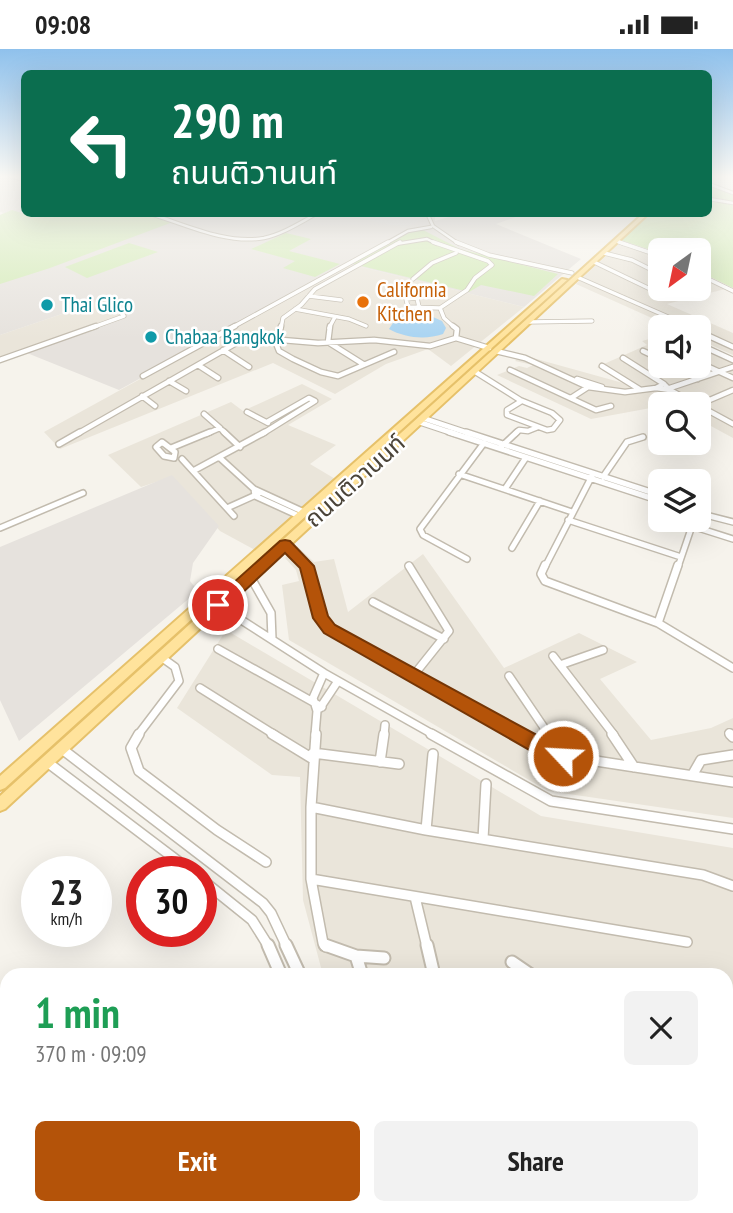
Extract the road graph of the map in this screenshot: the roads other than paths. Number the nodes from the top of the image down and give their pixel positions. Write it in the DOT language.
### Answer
graph roads {
  1 [pos="215,230"];
  2 [pos="281,230"];
  3 [pos="411,230"];
  4 [pos="436,230"];
  5 [pos="621,230"];
  6 [pos="628,230"];
  7 [pos="446,238"];
  8 [pos="431,240"];
  9 [pos="617,241"];
  10 [pos="378,248"];
  11 [pos="386,249"];
  12 [pos="648,251"];
  13 [pos="457,252"];
  14 [pos="604,253"];
  15 [pos="594,262"];
  16 [pos="648,268"];
  17 [pos="574,275"];
  18 [pos="413,279"];
  19 [pos="711,280"];
  20 [pos="648,288"];
  21 [pos="733,291"];
  22 [pos="310,294"];
  23 [pos="332,294"];
  24 [pos="110,300"];
  25 [pos="341,300"];
  26 [pos="419,307"];
  27 [pos="440,308"];
  28 [pos="295,309"];
  29 [pos="665,315"];
  30 [pos="335,317"];
  31 [pos="592,321"];
  32 [pos="529,322"];
  33 [pos="366,326"];
  34 [pos="281,337"];
  35 [pos="711,337"];
  36 [pos="273,339"];
  37 [pos="454,340"];
  38 [pos="328,342"];
  39 [pos="733,347"];
  40 [pos="223,350"];
  41 [pos="711,350"];
  42 [pos="491,351"];
  43 [pos="643,351"];
  44 [pos="394,352"];
  45 [pos="648,353"];
  46 [pos="623,358"];
  47 [pos="0,360"];
  48 [pos="733,361"];
  49 [pos="363,364"];
  50 [pos="198,365"];
  51 [pos="602,366"];
  52 [pos="249,367"];
  53 [pos="733,367"];
  54 [pos="711,368"];
  55 [pos="510,370"];
  56 [pos="474,371"];
  57 [pos="719,372"];
  58 [pos="142,376"];
  59 [pos="218,378"];
  60 [pos="733,378"];
  61 [pos="572,379"];
  62 [pos="698,379"];
  63 [pos="169,381"];
  64 [pos="664,384"];
  65 [pos="588,387"];
  66 [pos="656,388"];
  67 [pos="606,389"];
  68 [pos="640,389"];
  69 [pos="670,389"];
  70 [pos="733,390"];
  71 [pos="186,391"];
  72 [pos="675,392"];
  73 [pos="142,396"];
  74 [pos="571,398"];
  75 [pos="711,399"];
  76 [pos="520,402"];
  77 [pos="155,406"];
  78 [pos="611,406"];
  79 [pos="247,412"];
  80 [pos="711,413"];
  81 [pos="204,414"];
  82 [pos="733,417"];
  83 [pos="421,420"];
  84 [pos="519,420"];
  85 [pos="726,421"];
  86 [pos="267,422"];
  87 [pos="733,424"];
  88 [pos="275,427"];
  89 [pos="538,427"];
  90 [pos="220,428"];
  91 [pos="519,430"];
  92 [pos="643,437"];
  93 [pos="485,442"];
  94 [pos="59,444"];
  95 [pos="240,447"];
  96 [pos="170,448"];
  97 [pos="500,448"];
  98 [pos="220,458"];
  99 [pos="182,459"];
  100 [pos="525,459"];
  101 [pos="193,471"];
  102 [pos="459,474"];
  103 [pos="592,477"];
  104 [pos="603,477"];
  105 [pos="505,489"];
  106 [pos="648,491"];
  107 [pos="254,492"];
  108 [pos="83,493"];
  109 [pos="648,497"];
  110 [pos="317,501"];
  111 [pos="540,501"];
  112 [pos="327,506"];
  113 [pos="227,509"];
  114 [pos="572,512"];
  115 [pos="302,514"];
  116 [pos="711,515"];
  117 [pos="234,516"];
  118 [pos="568,520"];
  119 [pos="311,521"];
  120 [pos="733,522"];
  121 [pos="0,528"];
  122 [pos="711,530"];
  123 [pos="690,532"];
  124 [pos="733,539"];
  125 [pos="285,544"];
  126 [pos="512,548"];
  127 [pos="681,558"];
  128 [pos="467,559"];
  129 [pos="409,566"];
  130 [pos="250,576"];
  131 [pos="373,602"];
  132 [pos="218,605"];
  133 [pos="658,623"];
  134 [pos="272,639"];
  135 [pos="444,639"];
  136 [pos="218,649"];
  137 [pos="603,650"];
  138 [pos="553,656"];
  139 [pos="161,657"];
  140 [pos="560,665"];
  141 [pos="733,668"];
  142 [pos="324,673"];
  143 [pos="413,676"];
  144 [pos="509,676"];
  145 [pos="338,681"];
  146 [pos="200,688"];
  147 [pos="317,707"];
  148 [pos="385,725"];
  149 [pos="62,748"];
  150 [pos="433,754"];
  151 [pos="733,755"];
  152 [pos="313,756"];
  153 [pos="563,756"];
  154 [pos="47,762"];
  155 [pos="380,762"];
  156 [pos="399,764"];
  157 [pos="634,767"];
  158 [pos="693,774"];
  159 [pos="733,782"];
  160 [pos="0,784"];
  161 [pos="486,784"];
  162 [pos="0,805"];
  163 [pos="310,807"];
  164 [pos="733,829"];
  165 [pos="426,831"];
  166 [pos="483,839"];
  167 [pos="171,856"];
  168 [pos="266,862"];
  169 [pos="311,879"];
  170 [pos="733,886"];
  171 [pos="217,892"];
  172 [pos="415,897"];
  173 [pos="687,941"];
  174 [pos="356,956"];
  175 [pos="384,958"];
  176 [pos="512,962"];
  177 [pos="278,968"];
  178 [pos="297,968"];
  179 [pos="360,968"];
  180 [pos="432,968"];
  181 [pos="521,968"];
  1 -- 2 [label="street"];
  3 -- 10 [label="street"];
  4 -- 7 [label="street"];
  5 -- 17 [label="main road, ถนนติวานนท์"];
  6 -- 9 [label="main road, ถนนติวานนท์"];
  7 -- 8 [label="street"];
  7 -- 17 [label="street"];
  8 -- 11 [label="street"];
  8 -- 13 [label="street"];
  9 -- 12 [label="street"];
  9 -- 14 [label="main road, ถนนติวานนท์"];
  10 -- 11 [label="street"];
  10 -- 58 [label="street"];
  11 -- 22 [label="street"];
  13 -- 18 [label="street"];
  13 -- 27 [label="street"];
  14 -- 15 [label="main road, ถนนติวานนท์"];
  14 -- 16 [label="street"];
  15 -- 17 [label="main road, ถนนติวานนท์"];
  15 -- 20 [label="street"];
  17 -- 29 [label="street"];
  17 -- 32 [label="main road, ถนนติวานนท์"];
  17 -- 42 [label="main road, ถนนติวานนท์"];
  19 -- 21 [label="street"];
  22 -- 23 [label="street"];
  22 -- 25 [label="street"];
  22 -- 28 [label="street"];
  24 -- 47 [label="street"];
  26 -- 27 [label="street"];
  27 -- 37 [label="street"];
  28 -- 30 [label="street"];
  28 -- 34 [label="street"];
  30 -- 33 [label="street"];
  30 -- 38 [label="street"];
  31 -- 32 [label="street"];
  32 -- 42 [label="main road, ถนนติวานนท์"];
  34 -- 36 [label="street"];
  34 -- 38 [label="street"];
  35 -- 39 [label="street"];
  36 -- 40 [label="street"];
  36 -- 49 [label="street"];
  37 -- 38 [label="street"];
  37 -- 42 [label="street"];
  38 -- 49 [label="street"];
  40 -- 50 [label="street"];
  40 -- 52 [label="street"];
  41 -- 48 [label="street"];
  42 -- 56 [label="main road, ถนนติวานนท์"];
  42 -- 61 [label="street"];
  42 -- 110 [label="main road, ถนนติวานนท์"];
  43 -- 45 [label="street"];
  44 -- 49 [label="street"];
  46 -- 64 [label="street"];
  50 -- 59 [label="street"];
  50 -- 63 [label="street"];
  51 -- 68 [label="street"];
  53 -- 57 [label="street"];
  54 -- 57 [label="street"];
  55 -- 74 [label="street"];
  56 -- 76 [label="street"];
  56 -- 83 [label="main road, ถนนติวานนท์"];
  57 -- 60 [label="street"];
  57 -- 62 [label="street"];
  61 -- 65 [label="street"];
  61 -- 67 [label="street"];
  62 -- 69 [label="street"];
  63 -- 71 [label="street"];
  63 -- 73 [label="street"];
  64 -- 66 [label="street"];
  64 -- 69 [label="street"];
  65 -- 67 [label="street"];
  65 -- 74 [label="street"];
  66 -- 68 [label="street"];
  66 -- 69 [label="street"];
  67 -- 68 [label="street"];
  69 -- 72 [label="street"];
  70 -- 75 [label="street"];
  73 -- 77 [label="street"];
  73 -- 94 [label="street"];
  74 -- 78 [label="street"];
  76 -- 84 [label="street"];
  76 -- 89 [label="street"];
  79 -- 86 [label="street"];
  80 -- 85 [label="street"];
  81 -- 90 [label="street"];
  82 -- 85 [label="street"];
  83 -- 93 [label="street"];
  83 -- 112 [label="main road, ถนนติวานนท์"];
  84 -- 89 [label="street"];
  84 -- 91 [label="street"];
  85 -- 87 [label="street"];
  86 -- 88 [label="street"];
  86 -- 88 [label="street"];
  88 -- 95 [label="street"];
  89 -- 91 [label="street"];
  90 -- 95 [label="street"];
  90 -- 96 [label="street"];
  91 -- 97 [label="street"];
  92 -- 104 [label="street"];
  93 -- 97 [label="street"];
  93 -- 102 [label="street"];
  95 -- 98 [label="street"];
  97 -- 100 [label="street"];
  97 -- 103 [label="street"];
  98 -- 101 [label="street"];
  98 -- 107 [label="street"];
  99 -- 101 [label="street"];
  100 -- 103 [label="street"];
  100 -- 105 [label="street"];
  101 -- 113 [label="street"];
  102 -- 105 [label="street"];
  102 -- 128 [label="street"];
  103 -- 104 [label="street"];
  103 -- 109 [label="street"];
  103 -- 114 [label="street"];
  104 -- 106 [label="street"];
  105 -- 111 [label="street"];
  107 -- 113 [label="street"];
  107 -- 115 [label="street"];
  107 -- 115 [label="street"];
  108 -- 121 [label="street"];
  110 -- 112 [label="main road"];
  110 -- 115 [label="main road, ถนนติวานนท์"];
  111 -- 114 [label="street"];
  111 -- 126 [label="street"];
  112 -- 119 [label="main road, ถนนติวานนท์"];
  113 -- 117 [label="street"];
  114 -- 118 [label="street"];
  115 -- 119 [label="main road"];
  115 -- 160 [label="main road, ถนนติวานนท์"];
  116 -- 120 [label="street"];
  118 -- 127 [label="street"];
  118 -- 133 [label="street"];
  119 -- 125 [label="main road, ถนนติวานนท์"];
  122 -- 124 [label="street"];
  123 -- 127 [label="street"];
  125 -- 130 [label="main road, ถนนติวานนท์"];
  125 -- 143 [label="street"];
  127 -- 133 [label="street"];
  129 -- 135 [label="street"];
  130 -- 132 [label="main road, ถนนติวานนท์"];
  130 -- 134 [label="street"];
  131 -- 135 [label="street"];
  132 -- 134 [label="street"];
  132 -- 139 [label="main road, ถนนติวานนท์"];
  133 -- 141 [label="street"];
  134 -- 142 [label="street"];
  135 -- 143 [label="street"];
  136 -- 147 [label="street"];
  137 -- 140 [label="street"];
  138 -- 140 [label="street"];
  139 -- 149 [label="main road, ถนนติวานนท์"];
  139 -- 168 [label="street"];
  140 -- 157 [label="street"];
  142 -- 145 [label="street"];
  142 -- 147 [label="street"];
  143 -- 153 [label="street"];
  144 -- 153 [label="street"];
  145 -- 147 [label="street"];
  145 -- 164 [label="street"];
  146 -- 152 [label="street"];
  147 -- 152 [label="street"];
  148 -- 155 [label="street"];
  149 -- 154 [label="main road, ถนนติวานนท์"];
  149 -- 178 [label="street"];
  150 -- 165 [label="street"];
  151 -- 158 [label="street"];
  152 -- 155 [label="street"];
  152 -- 163 [label="street"];
  153 -- 157 [label="street"];
  154 -- 162 [label="main road, ถนนติวานนท์"];
  154 -- 167 [label="street"];
  155 -- 156 [label="street"];
  157 -- 158 [label="street"];
  158 -- 159 [label="street"];
  161 -- 166 [label="street"];
  163 -- 165 [label="street"];
  163 -- 169 [label="street"];
  165 -- 166 [label="street"];
  166 -- 170 [label="street"];
  169 -- 172 [label="street"];
  169 -- 174 [label="street"];
  171 -- 177 [label="street"];
  172 -- 173 [label="street"];
  172 -- 180 [label="street"];
  174 -- 175 [label="street"];
  174 -- 179 [label="street"];
  176 -- 181 [label="street"];
}
